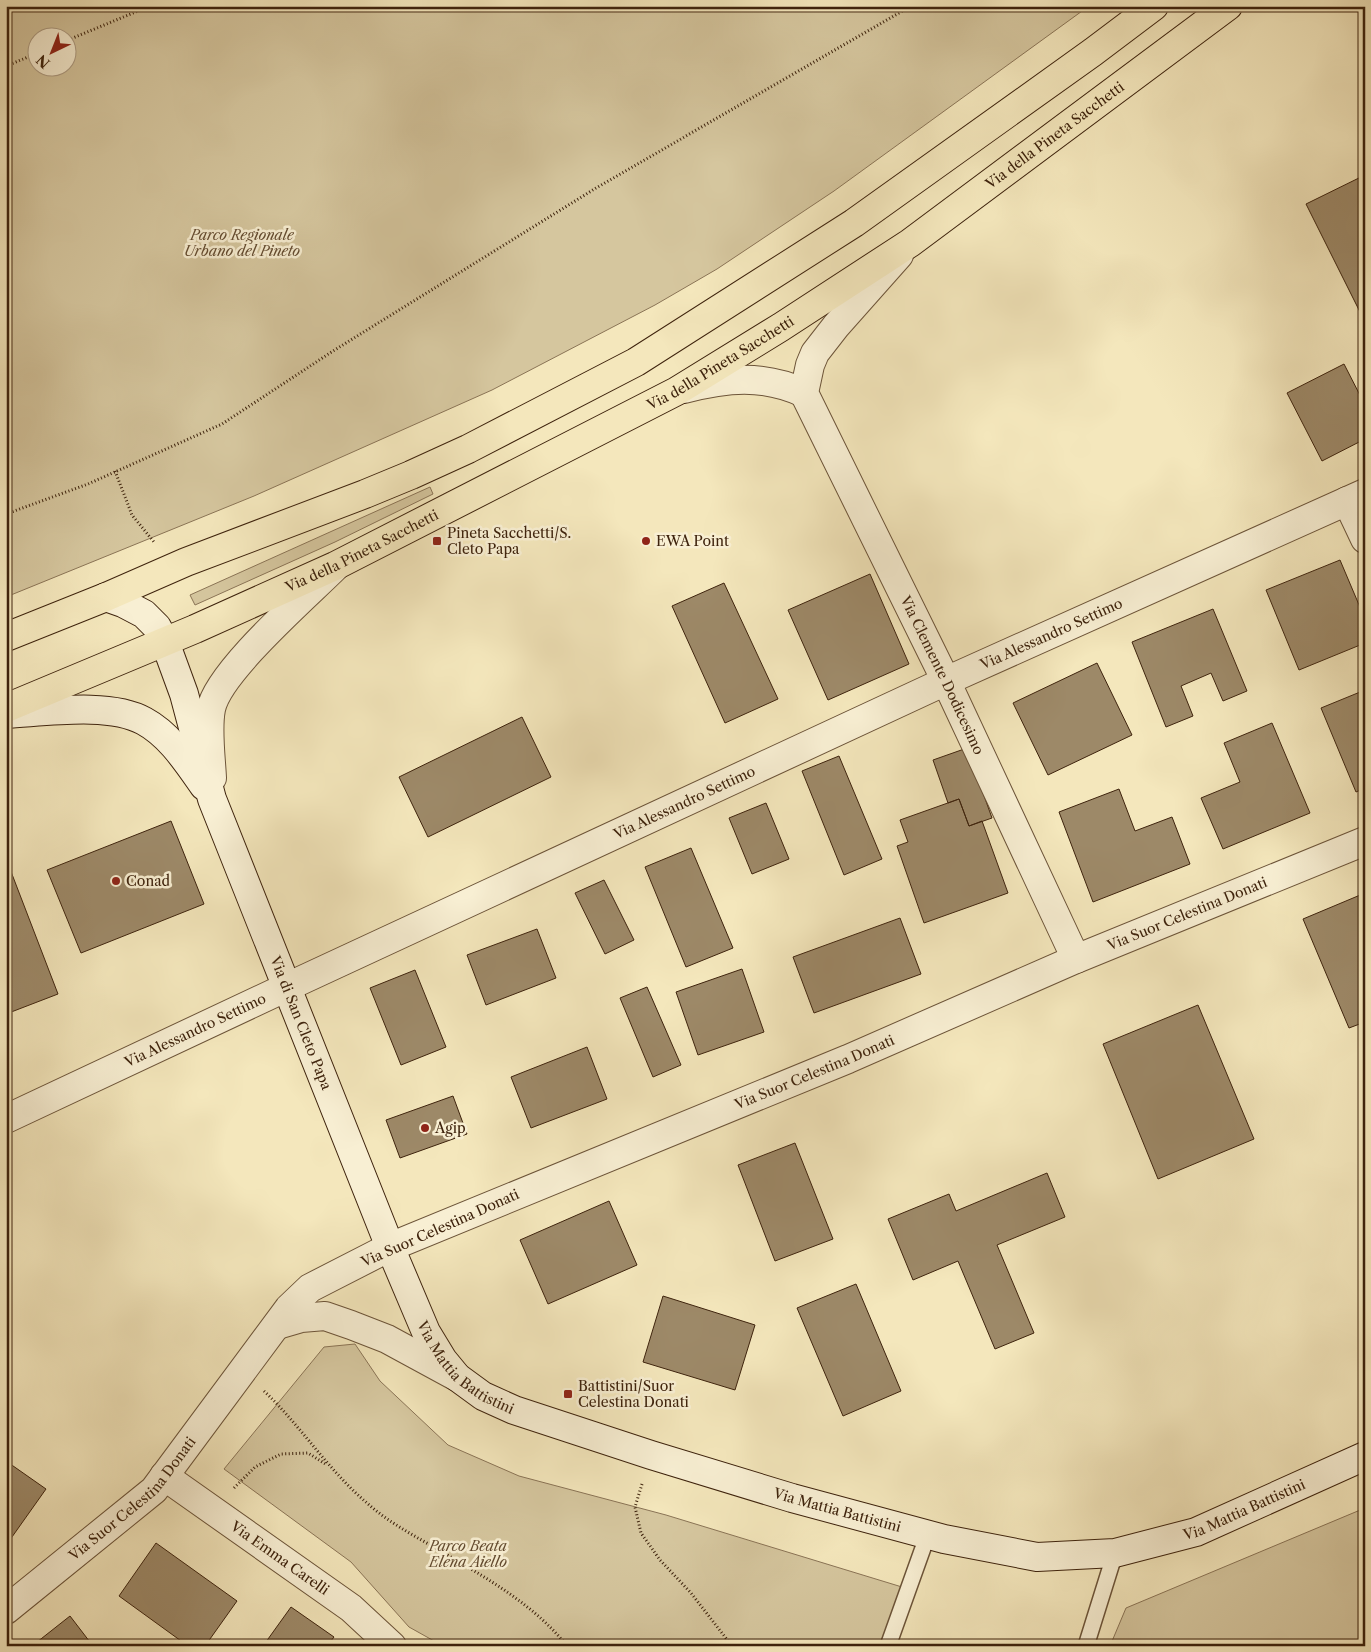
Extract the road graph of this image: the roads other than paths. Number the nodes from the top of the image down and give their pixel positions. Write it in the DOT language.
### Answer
graph roads {
  1 [pos="1154,6"];
  2 [pos="1228,6"];
  3 [pos="910,243"];
  4 [pos="677,391"];
  5 [pos="804,393"];
  6 [pos="1356,497"];
  7 [pos="1365,539"];
  8 [pos="335,566"];
  9 [pos="106,598"];
  10 [pos="6,637"];
  11 [pos="165,642"];
  12 [pos="946,681"];
  13 [pos="6,708"];
  14 [pos="6,714"];
  15 [pos="212,799"];
  16 [pos="1365,841"];
  17 [pos="1076,959"];
  18 [pos="287,987"];
  19 [pos="6,1119"];
  20 [pos="390,1247"];
  21 [pos="278,1325"];
  22 [pos="457,1377"];
  23 [pos="1365,1456"];
  24 [pos="164,1476"];
  25 [pos="928,1534"];
  26 [pos="1115,1553"];
  27 [pos="6,1610"];
  28 [pos="392,1646"];
  29 [pos="888,1646"];
  30 [pos="1086,1646"];
  1 -- 9 [label="main road"];
  2 -- 3 [label="main road, Via della Pineta Sacchetti"];
  3 -- 4 [label="main road, Via della Pineta Sacchetti"];
  3 -- 5 [label="street"];
  4 -- 5 [label="street"];
  4 -- 8 [label="main road, Via della Pineta Sacchetti"];
  5 -- 12 [label="street, Via Clemente Dodicesimo"];
  6 -- 7 [label="street"];
  6 -- 12 [label="street, Via Alessandro Settimo"];
  8 -- 11 [label="main road, Via della Pineta Sacchetti"];
  8 -- 15 [label="street, Via di San Cleto Papa"];
  9 -- 10 [label="main road"];
  9 -- 11 [label="street"];
  11 -- 13 [label="main road, Via della Pineta Sacchetti"];
  11 -- 15 [label="street, Via di San Cleto Papa"];
  12 -- 17 [label="street, Via Clemente Dodicesimo"];
  12 -- 18 [label="street, Via Alessandro Settimo"];
  14 -- 15 [label="street"];
  15 -- 18 [label="street, Via di San Cleto Papa"];
  16 -- 17 [label="street, Via Suor Celestina Donati"];
  17 -- 20 [label="street, Via Suor Celestina Donati"];
  18 -- 19 [label="street, Via Alessandro Settimo"];
  18 -- 20 [label="street, Via di San Cleto Papa"];
  20 -- 21 [label="street, Via Suor Celestina Donati"];
  20 -- 22 [label="street, Via Mattia Battistini"];
  21 -- 22 [label="street"];
  21 -- 24 [label="street, Via Suor Celestina Donati"];
  22 -- 25 [label="street, Via Mattia Battistini"];
  23 -- 26 [label="street, Via Mattia Battistini"];
  24 -- 27 [label="street, Via Suor Celestina Donati"];
  24 -- 28 [label="street, Via Emma Carelli"];
  25 -- 26 [label="street, Via Mattia Battistini"];
  25 -- 29 [label="lane"];
  26 -- 30 [label="lane"];
}
